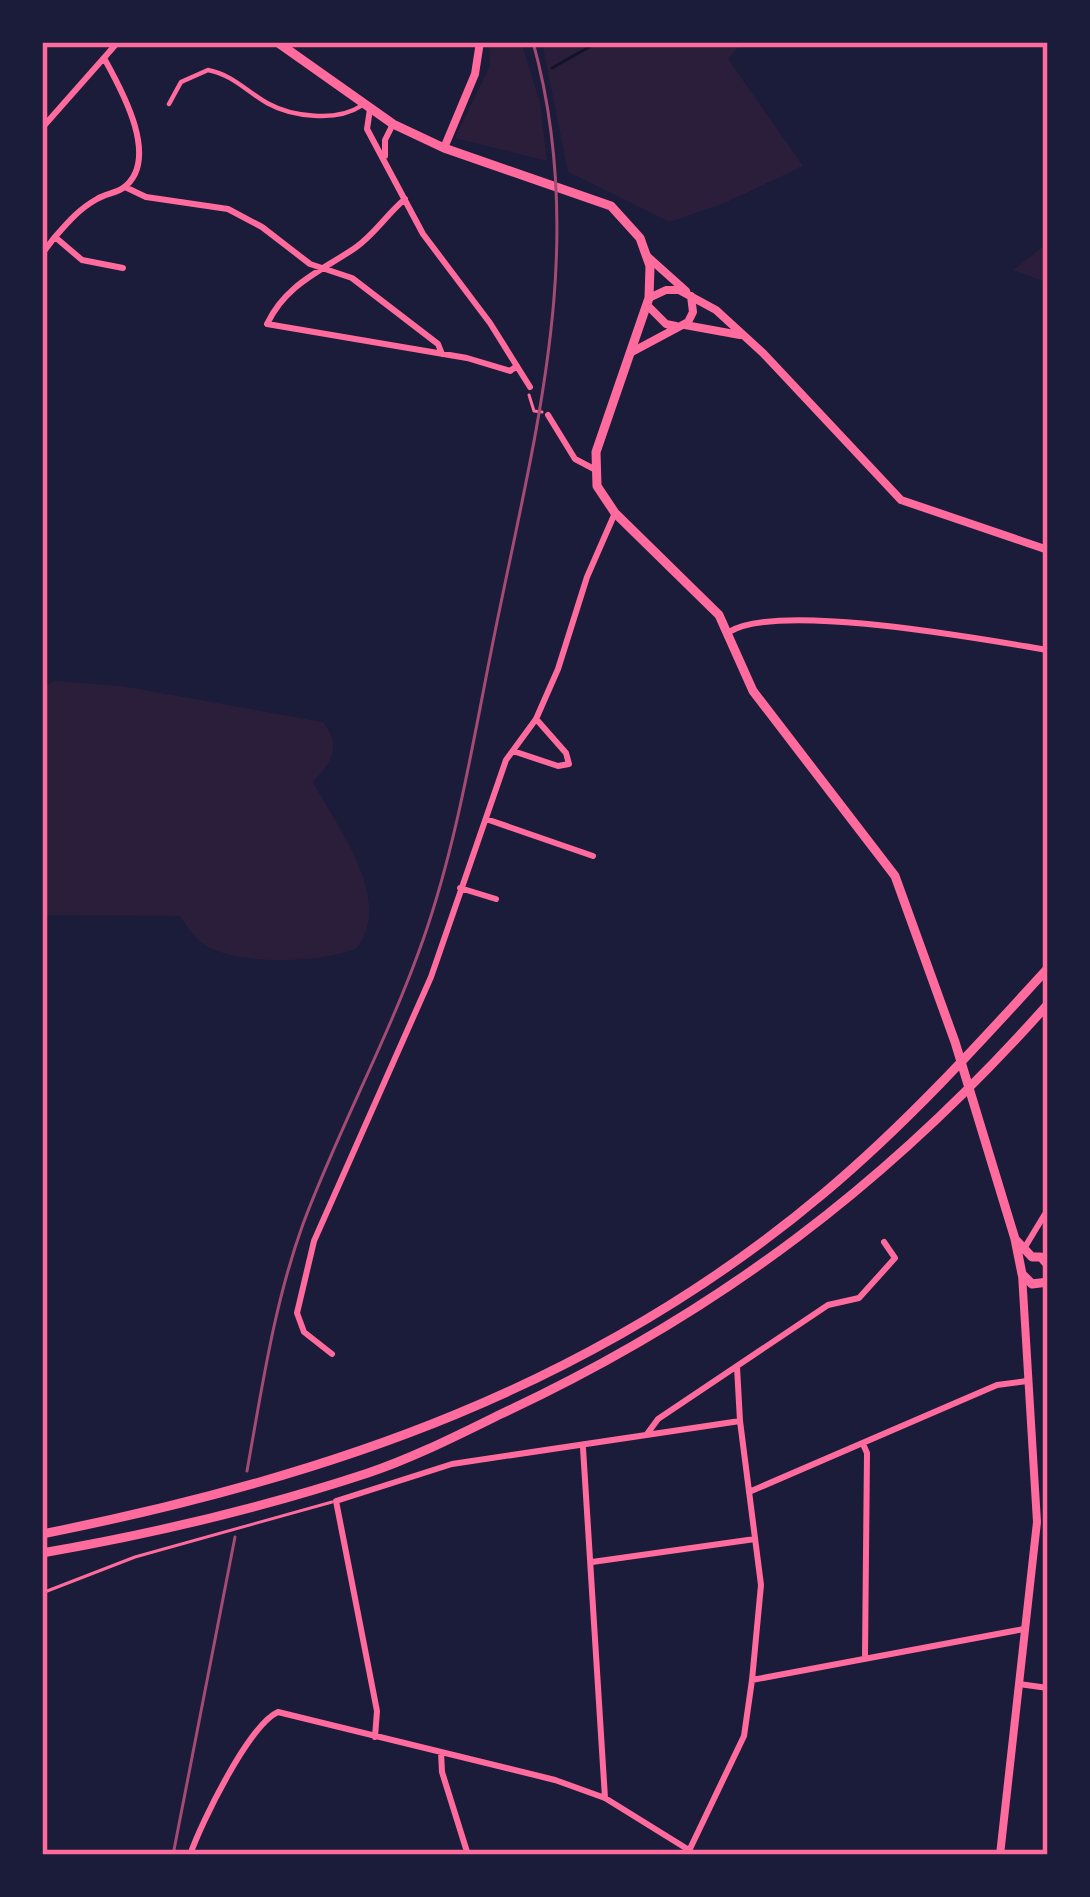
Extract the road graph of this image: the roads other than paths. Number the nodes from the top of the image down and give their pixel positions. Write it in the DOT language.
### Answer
graph roads {
  1 [pos="118,42"];
  2 [pos="277,42"];
  3 [pos="480,42"];
  4 [pos="104,58"];
  5 [pos="169,104"];
  6 [pos="367,107"];
  7 [pos="392,124"];
  8 [pos="42,128"];
  9 [pos="444,148"];
  10 [pos="386,160"];
  11 [pos="125,187"];
  12 [pos="405,199"];
  13 [pos="55,237"];
  14 [pos="42,254"];
  15 [pos="647,256"];
  16 [pos="321,267"];
  17 [pos="123,268"];
  18 [pos="689,294"];
  19 [pos="648,302"];
  20 [pos="681,325"];
  21 [pos="742,335"];
  22 [pos="442,354"];
  23 [pos="628,354"];
  24 [pos="517,366"];
  25 [pos="530,387"];
  26 [pos="548,415"];
  27 [pos="594,469"];
  28 [pos="615,513"];
  29 [pos="1048,550"];
  30 [pos="729,632"];
  31 [pos="1048,650"];
  32 [pos="536,718"];
  33 [pos="513,751"];
  34 [pos="486,819"];
  35 [pos="593,856"];
  36 [pos="460,888"];
  37 [pos="496,899"];
  38 [pos="1048,968"];
  39 [pos="1048,1004"];
  40 [pos="1048,1210"];
  41 [pos="1015,1239"];
  42 [pos="884,1242"];
  43 [pos="1029,1252"];
  44 [pos="1048,1264"];
  45 [pos="1022,1270"];
  46 [pos="1043,1281"];
  47 [pos="1022,1295"];
  48 [pos="332,1354"];
  49 [pos="737,1367"];
  50 [pos="1027,1381"];
  51 [pos="740,1421"];
  52 [pos="647,1434"];
  53 [pos="863,1444"];
  54 [pos="583,1448"];
  55 [pos="749,1492"];
  56 [pos="336,1501"];
  57 [pos="42,1534"];
  58 [pos="755,1539"];
  59 [pos="42,1556"];
  60 [pos="591,1562"];
  61 [pos="42,1593"];
  62 [pos="1024,1629"];
  63 [pos="865,1657"];
  64 [pos="752,1679"];
  65 [pos="1019,1684"];
  66 [pos="1048,1688"];
  67 [pos="375,1737"];
  68 [pos="441,1753"];
  69 [pos="605,1798"];
  70 [pos="691,1853"];
  71 [pos="190,1855"];
  72 [pos="468,1855"];
  73 [pos="1000,1855"];
  1 -- 4 [label="street"];
  2 -- 6 [label="main road"];
  3 -- 9 [label="street"];
  4 -- 8 [label="street"];
  4 -- 11 [label="street"];
  5 -- 6 [label="street"];
  6 -- 7 [label="main road"];
  6 -- 10 [label="street"];
  7 -- 9 [label="main road"];
  7 -- 10 [label="street"];
  9 -- 15 [label="main road"];
  10 -- 12 [label="street"];
  11 -- 13 [label="street"];
  11 -- 16 [label="street"];
  12 -- 16 [label="street"];
  12 -- 24 [label="street"];
  13 -- 14 [label="street"];
  13 -- 17 [label="street"];
  15 -- 18 [label="street"];
  15 -- 19 [label="main road"];
  16 -- 22 [label="street"];
  16 -- 22 [label="street"];
  18 -- 19 [label="street"];
  18 -- 20 [label="street"];
  18 -- 21 [label="street"];
  19 -- 20 [label="street"];
  19 -- 23 [label="main road"];
  20 -- 21 [label="street"];
  20 -- 23 [label="street"];
  21 -- 29 [label="street"];
  22 -- 24 [label="street"];
  23 -- 27 [label="main road"];
  24 -- 25 [label="street"];
  26 -- 27 [label="street"];
  27 -- 28 [label="main road"];
  28 -- 30 [label="main road"];
  28 -- 32 [label="street"];
  30 -- 31 [label="street"];
  30 -- 41 [label="main road"];
  32 -- 33 [label="street"];
  32 -- 33 [label="street"];
  33 -- 34 [label="street"];
  34 -- 35 [label="street"];
  34 -- 36 [label="street"];
  36 -- 37 [label="street"];
  36 -- 48 [label="street"];
  38 -- 57 [label="main road"];
  39 -- 59 [label="main road"];
  40 -- 43 [label="street"];
  41 -- 43 [label="main road"];
  41 -- 45 [label="main road"];
  42 -- 49 [label="street"];
  43 -- 44 [label="main road"];
  43 -- 45 [label="main road"];
  45 -- 46 [label="main road"];
  45 -- 47 [label="street"];
  46 -- 47 [label="street"];
  47 -- 50 [label="street"];
  49 -- 51 [label="street"];
  49 -- 52 [label="street"];
  50 -- 53 [label="street"];
  50 -- 62 [label="street"];
  51 -- 52 [label="street"];
  51 -- 55 [label="street"];
  52 -- 54 [label="street"];
  53 -- 55 [label="street"];
  53 -- 63 [label="street"];
  54 -- 56 [label="street"];
  54 -- 60 [label="street"];
  55 -- 58 [label="street"];
  56 -- 61 [label="lane"];
  56 -- 67 [label="street"];
  58 -- 60 [label="street"];
  58 -- 64 [label="street"];
  60 -- 69 [label="street"];
  62 -- 63 [label="street"];
  62 -- 65 [label="street"];
  63 -- 64 [label="street"];
  64 -- 70 [label="street"];
  65 -- 66 [label="street"];
  65 -- 73 [label="street"];
  67 -- 68 [label="street"];
  67 -- 71 [label="street"];
  68 -- 69 [label="street"];
  68 -- 72 [label="street"];
  69 -- 70 [label="street"];
}
